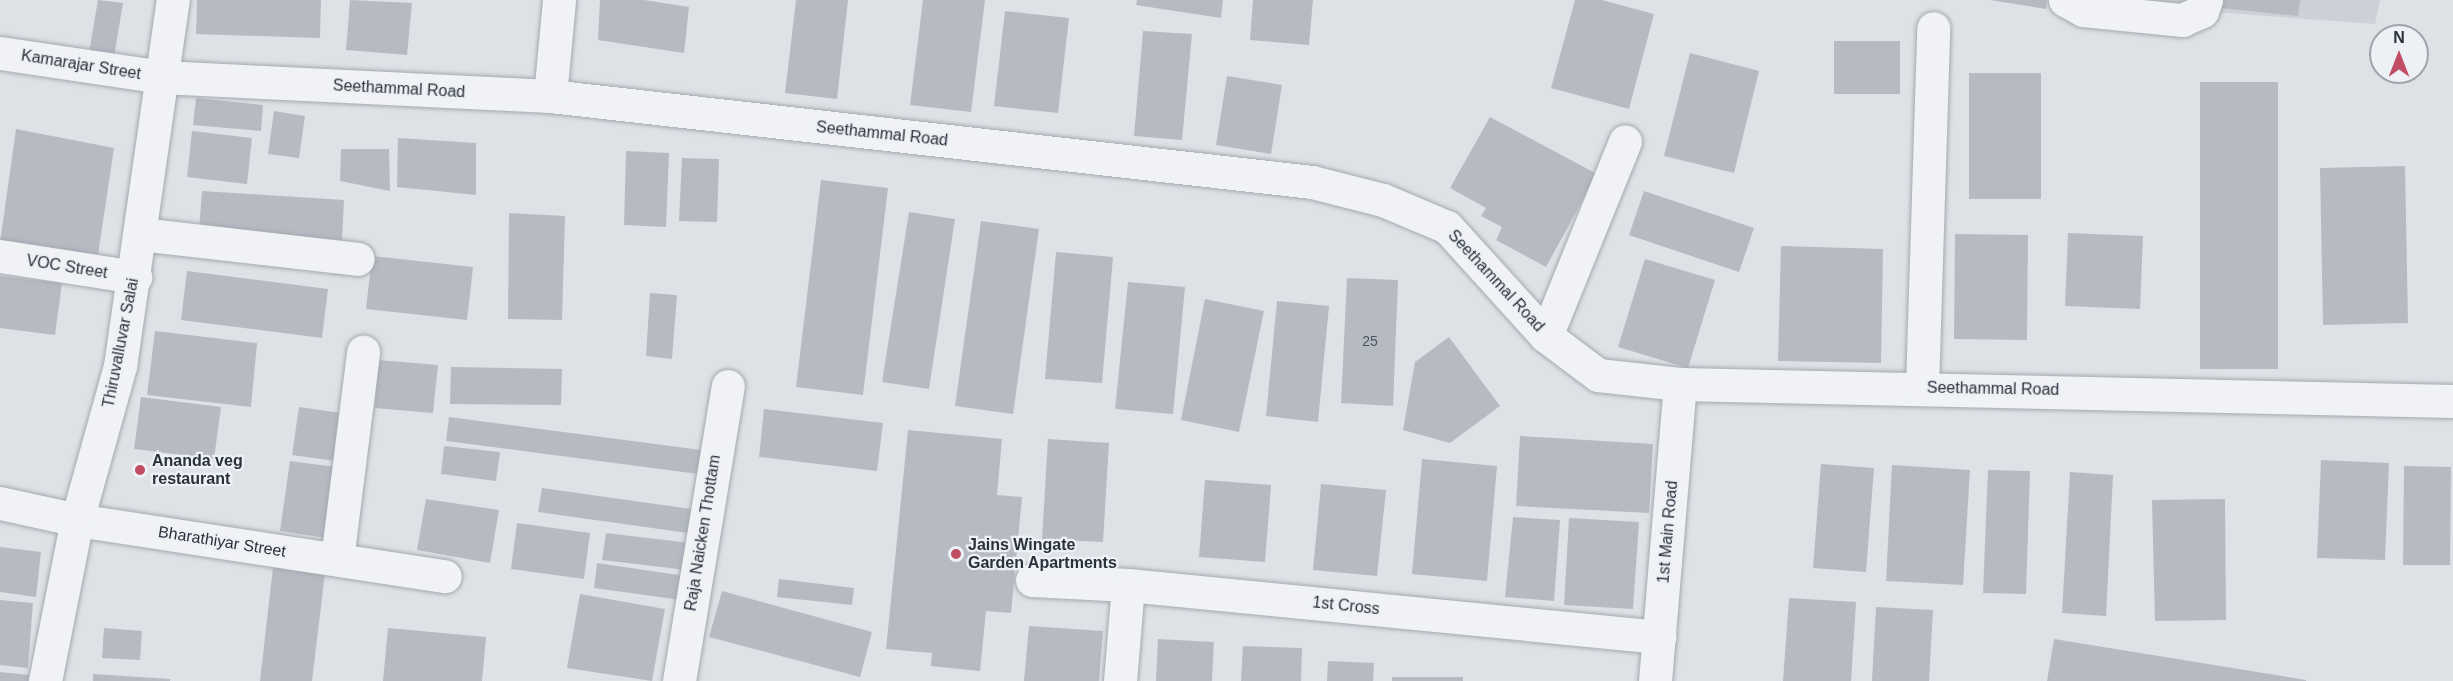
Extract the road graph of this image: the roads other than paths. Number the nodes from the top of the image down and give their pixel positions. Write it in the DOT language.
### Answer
graph roads {
  1 [pos="173,0"];
  2 [pos="558,0"];
  3 [pos="2065,0"];
  4 [pos="2206,0"];
  5 [pos="1933,28"];
  6 [pos="0,53"];
  7 [pos="162,77"];
  8 [pos="550,96"];
  9 [pos="1625,141"];
  10 [pos="140,234"];
  11 [pos="0,256"];
  12 [pos="358,259"];
  13 [pos="135,277"];
  14 [pos="1546,336"];
  15 [pos="363,352"];
  16 [pos="1680,384"];
  17 [pos="728,386"];
  18 [pos="1922,387"];
  19 [pos="2453,401"];
  20 [pos="0,503"];
  21 [pos="77,520"];
  22 [pos="337,559"];
  23 [pos="445,576"];
  24 [pos="1032,580"];
  25 [pos="1128,585"];
  26 [pos="1659,637"];
  27 [pos="45,681"];
  28 [pos="679,681"];
  29 [pos="1120,681"];
  30 [pos="1655,681"];
  1 -- 7 [label="street, Thiruvalluvar Salai"];
  2 -- 8 [label="street"];
  3 -- 4 [label="street"];
  5 -- 18 [label="street"];
  6 -- 7 [label="street, Kamarajar Street"];
  7 -- 8 [label="street, Seethammal Road"];
  7 -- 10 [label="street, Thiruvalluvar Salai"];
  8 -- 14 [label="street, Seethammal Road"];
  9 -- 14 [label="street, Seethammal Road"];
  10 -- 12 [label="street"];
  10 -- 13 [label="street, Thiruvalluvar Salai"];
  11 -- 13 [label="street, VOC Street"];
  13 -- 21 [label="street, Thiruvalluvar Salai"];
  14 -- 16 [label="street, Seethammal Road"];
  15 -- 22 [label="street"];
  16 -- 18 [label="street, Seethammal Road"];
  16 -- 26 [label="street, 1st Main Road"];
  17 -- 28 [label="street, Raja Naicken Thottam"];
  18 -- 19 [label="street, Seethammal Road"];
  20 -- 21 [label="street, Bharathiyar Street"];
  21 -- 22 [label="street, Bharathiyar Street"];
  21 -- 27 [label="street, Thiruvalluvar Salai"];
  22 -- 23 [label="street, Bharathiyar Street"];
  24 -- 25 [label="street, 1st Cross"];
  25 -- 26 [label="street, 1st Cross"];
  25 -- 29 [label="street"];
  26 -- 30 [label="street, 1st Main Road"];
}
